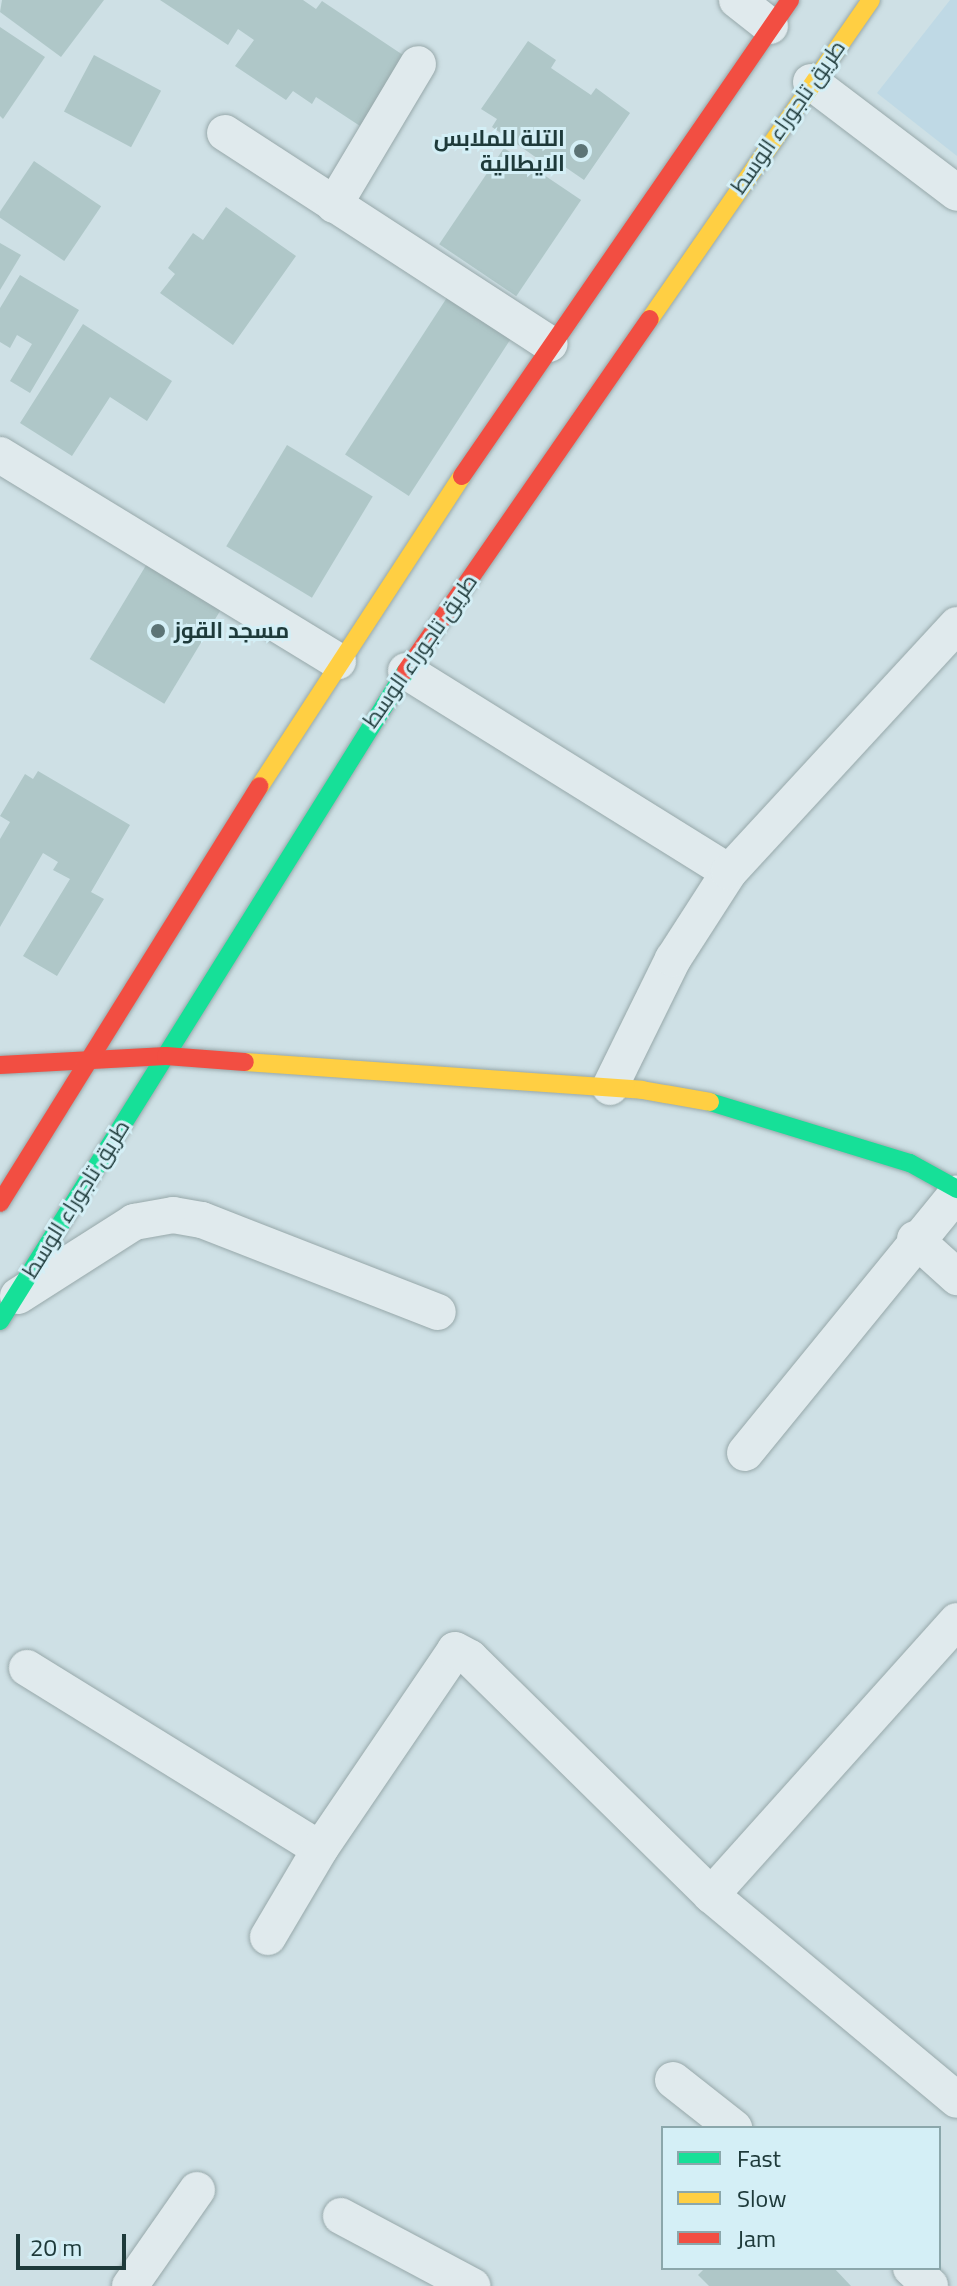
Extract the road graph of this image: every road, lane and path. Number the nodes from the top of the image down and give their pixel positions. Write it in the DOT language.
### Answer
graph roads {
  1 [pos="737,0"];
  2 [pos="871,0"];
  3 [pos="780,13"];
  4 [pos="418,64"];
  5 [pos="811,82"];
  6 [pos="225,133"];
  7 [pos="957,193"];
  8 [pos="334,205"];
  9 [pos="550,344"];
  10 [pos="0,455"];
  11 [pos="957,625"];
  12 [pos="338,661"];
  13 [pos="406,671"];
  14 [pos="729,872"];
  15 [pos="166,1056"];
  16 [pos="91,1059"];
  17 [pos="0,1065"];
  18 [pos="610,1087"];
  19 [pos="957,1191"];
  20 [pos="0,1203"];
  21 [pos="915,1239"];
  22 [pos="957,1277"];
  23 [pos="6,1310"];
  24 [pos="438,1312"];
  25 [pos="745,1453"];
  26 [pos="957,1621"];
  27 [pos="27,1668"];
  28 [pos="320,1849"];
  29 [pos="711,1895"];
  30 [pos="268,1937"];
  31 [pos="673,2080"];
  32 [pos="957,2100"];
  33 [pos="731,2126"];
  34 [pos="197,2190"];
  35 [pos="341,2216"];
  36 [pos="913,2270"];
  37 [pos="130,2286"];
  38 [pos="472,2286"];
  39 [pos="930,2286"];
  1 -- 3 [label="street"];
  2 -- 5 [label="main road, طريق تاجوراء الوسط"];
  3 -- 9 [label="main road"];
  4 -- 8 [label="street"];
  5 -- 7 [label="street"];
  5 -- 13 [label="main road, طريق تاجوراء الوسط"];
  6 -- 8 [label="street"];
  8 -- 9 [label="street"];
  9 -- 12 [label="main road"];
  10 -- 12 [label="street"];
  11 -- 14 [label="street"];
  12 -- 16 [label="main road"];
  13 -- 14 [label="street"];
  13 -- 15 [label="main road, طريق تاجوراء الوسط"];
  14 -- 18 [label="street"];
  15 -- 16 [label="main road"];
  15 -- 18 [label="main road"];
  15 -- 23 [label="main road, طريق تاجوراء الوسط"];
  16 -- 17 [label="main road"];
  16 -- 20 [label="main road"];
  18 -- 19 [label="main road"];
  19 -- 21 [label="street"];
  21 -- 22 [label="street"];
  21 -- 25 [label="street"];
  23 -- 24 [label="street"];
  26 -- 29 [label="street"];
  27 -- 28 [label="street"];
  28 -- 29 [label="street"];
  28 -- 30 [label="street"];
  29 -- 32 [label="street"];
  31 -- 33 [label="street"];
  34 -- 37 [label="street"];
  35 -- 38 [label="street"];
  36 -- 39 [label="street"];
}
